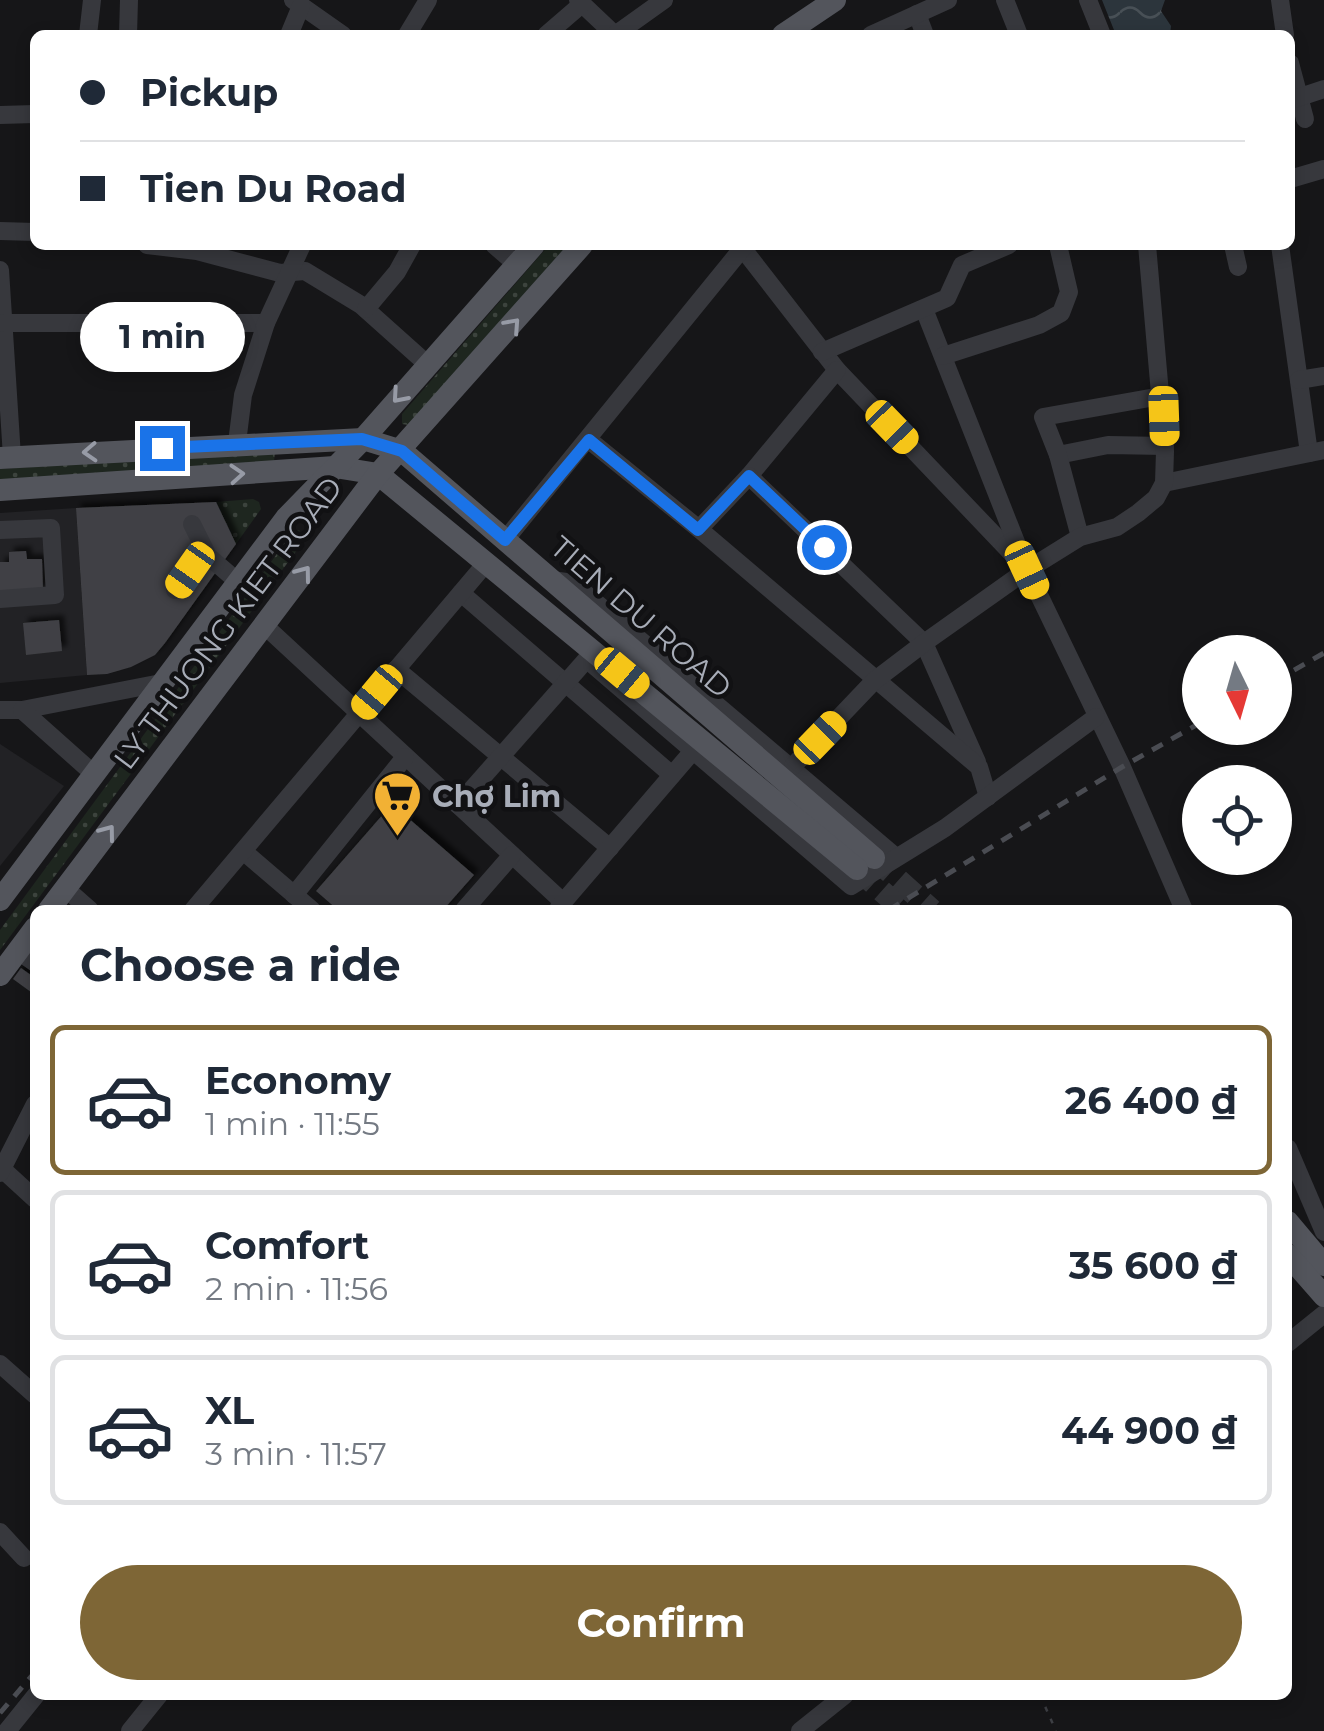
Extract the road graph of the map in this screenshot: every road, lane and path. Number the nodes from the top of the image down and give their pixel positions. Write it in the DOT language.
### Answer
graph roads {
  1 [pos="92,0"];
  2 [pos="129,0"];
  3 [pos="428,0"];
  4 [pos="664,0"];
  5 [pos="835,0"];
  6 [pos="948,0"];
  7 [pos="1006,0"];
  8 [pos="1088,0"];
  9 [pos="1280,0"];
  10 [pos="580,2"];
  11 [pos="297,3"];
  12 [pos="917,14"];
  13 [pos="89,30"];
  14 [pos="128,30"];
  15 [pos="290,30"];
  16 [pos="336,30"];
  17 [pos="411,30"];
  18 [pos="551,30"];
  19 [pos="610,30"];
  20 [pos="622,30"];
  21 [pos="790,30"];
  22 [pos="882,30"];
  23 [pos="923,30"];
  24 [pos="1018,30"];
  25 [pos="1100,30"];
  26 [pos="1284,30"];
  27 [pos="1324,89"];
  28 [pos="1295,100"];
  29 [pos="30,114"];
  30 [pos="0,115"];
  31 [pos="1306,119"];
  32 [pos="1324,169"];
  33 [pos="1295,178"];
  34 [pos="0,231"];
  35 [pos="30,232"];
  36 [pos="204,250"];
  37 [pos="300,250"];
  38 [pos="409,250"];
  39 [pos="500,250"];
  40 [pos="529,250"];
  41 [pos="578,250"];
  42 [pos="740,250"];
  43 [pos="746,250"];
  44 [pos="997,250"];
  45 [pos="1059,250"];
  46 [pos="1148,250"];
  47 [pos="1234,250"];
  48 [pos="1281,250"];
  49 [pos="516,264"];
  50 [pos="1238,266"];
  51 [pos="0,270"];
  52 [pos="291,272"];
  53 [pos="366,309"];
  54 [pos="924,309"];
  55 [pos="266,323"];
  56 [pos="4,324"];
  57 [pos="822,352"];
  58 [pos="942,356"];
  59 [pos="427,364"];
  60 [pos="837,370"];
  61 [pos="1324,376"];
  62 [pos="1300,380"];
  63 [pos="1161,396"];
  64 [pos="362,439"];
  65 [pos="589,440"];
  66 [pos="237,444"];
  67 [pos="1164,446"];
  68 [pos="402,451"];
  69 [pos="1316,451"];
  70 [pos="1058,454"];
  71 [pos="6,458"];
  72 [pos="336,467"];
  73 [pos="378,474"];
  74 [pos="749,476"];
  75 [pos="1164,483"];
  76 [pos="0,490"];
  77 [pos="192,524"];
  78 [pos="0,530"];
  79 [pos="698,530"];
  80 [pos="1080,537"];
  81 [pos="505,540"];
  82 [pos="204,550"];
  83 [pos="486,562"];
  84 [pos="1027,570"];
  85 [pos="552,580"];
  86 [pos="237,582"];
  87 [pos="176,590"];
  88 [pos="461,593"];
  89 [pos="0,600"];
  90 [pos="265,626"];
  91 [pos="924,642"];
  92 [pos="591,655"];
  93 [pos="396,669"];
  94 [pos="874,681"];
  95 [pos="161,684"];
  96 [pos="566,684"];
  97 [pos="0,710"];
  98 [pos="22,710"];
  99 [pos="358,715"];
  100 [pos="1096,717"];
  101 [pos="718,722"];
  102 [pos="697,746"];
  103 [pos="500,756"];
  104 [pos="405,757"];
  105 [pos="792,766"];
  106 [pos="979,768"];
  107 [pos="95,775"];
  108 [pos="672,776"];
  109 [pos="988,797"];
  110 [pos="458,805"];
  111 [pos="610,848"];
  112 [pos="243,851"];
  113 [pos="512,855"];
  114 [pos="876,861"];
  115 [pos="66,888"];
  116 [pos="294,895"];
  117 [pos="0,900"];
  118 [pos="53,905"];
  119 [pos="85,905"];
  120 [pos="202,905"];
  121 [pos="306,905"];
  122 [pos="468,905"];
  123 [pos="559,905"];
  124 [pos="561,905"];
  125 [pos="1182,905"];
  126 [pos="27,957"];
  127 [pos="0,975"];
  128 [pos="30,1114"];
  129 [pos="1292,1157"];
  130 [pos="1,1170"];
  131 [pos="30,1195"];
  132 [pos="1292,1227"];
  133 [pos="1324,1232"];
  134 [pos="1292,1260"];
  135 [pos="1324,1265"];
  136 [pos="1324,1296"];
  137 [pos="1324,1314"];
  138 [pos="1292,1340"];
  139 [pos="2,1370"];
  140 [pos="30,1391"];
  141 [pos="0,1532"];
  142 [pos="24,1558"];
  143 [pos="32,1700"];
  144 [pos="155,1700"];
  145 [pos="839,1700"];
  146 [pos="1042,1700"];
  147 [pos="7,1731"];
  148 [pos="130,1731"];
  149 [pos="800,1731"];
  150 [pos="1056,1731"];
  1 -- 13 [label="street"];
  2 -- 14 [label="street"];
  3 -- 17 [label="street"];
  4 -- 20 [label="street"];
  5 -- 21 [label="main road"];
  6 -- 12 [label="street"];
  7 -- 24 [label="street"];
  8 -- 25 [label="street"];
  9 -- 26 [label="street"];
  10 -- 18 [label="street"];
  10 -- 19 [label="street"];
  11 -- 15 [label="street"];
  11 -- 16 [label="street"];
  12 -- 22 [label="street"];
  12 -- 23 [label="street"];
  27 -- 28 [label="street"];
  28 -- 31 [label="street"];
  29 -- 30 [label="street"];
  32 -- 33 [label="street"];
  34 -- 35 [label="street"];
  36 -- 52 [label="street"];
  37 -- 52 [label="street"];
  38 -- 53 [label="street"];
  39 -- 49 [label="street"];
  40 -- 49 [label="main road, LY THUONG KIET ROAD"];
  68 -- 41 [label="main road, LY THUONG KIET ROAD, one-way"];
  42 -- 65 [label="street"];
  43 -- 57 [label="street"];
  44 -- 54 [label="street"];
  45 -- 58 [label="street"];
  46 -- 63 [label="street"];
  47 -- 50 [label="street"];
  48 -- 62 [label="street"];
  49 -- 59 [label="main road, LY THUONG KIET ROAD"];
  51 -- 56 [label="street"];
  52 -- 53 [label="street"];
  52 -- 55 [label="street"];
  53 -- 59 [label="street"];
  54 -- 57 [label="street"];
  54 -- 58 [label="street"];
  55 -- 56 [label="street"];
  55 -- 66 [label="street"];
  56 -- 71 [label="street"];
  57 -- 60 [label="street"];
  58 -- 84 [label="street"];
  59 -- 64 [label="main road, LY THUONG KIET ROAD, one-way"];
  60 -- 74 [label="street"];
  60 -- 84 [label="street"];
  61 -- 62 [label="street"];
  62 -- 69 [label="street"];
  63 -- 67 [label="street"];
  63 -- 70 [label="street"];
  64 -- 66 [label="main road, TIEN DU ROAD"];
  64 -- 68 [label="main road, TIEN DU ROAD"];
  64 -- 72 [label="main road, LY THUONG KIET ROAD"];
  65 -- 79 [label="street"];
  65 -- 81 [label="street"];
  66 -- 71 [label="main road, TIEN DU ROAD, one-way"];
  67 -- 70 [label="street"];
  67 -- 75 [label="street"];
  68 -- 73 [label="main road, LY THUONG KIET ROAD"];
  68 -- 81 [label="main road, TIEN DU ROAD"];
  69 -- 75 [label="street"];
  70 -- 80 [label="street"];
  72 -- 73 [label="main road, TIEN DU ROAD"];
  76 -- 72 [label="main road, TIEN DU ROAD, one-way"];
  72 -- 86 [label="main road, LY THUONG KIET ROAD"];
  73 -- 83 [label="main road, TIEN DU ROAD"];
  90 -- 73 [label="main road, LY THUONG KIET ROAD, one-way"];
  74 -- 79 [label="street"];
  74 -- 91 [label="street"];
  75 -- 80 [label="street"];
  77 -- 82 [label="street"];
  78 -- 89 [label="street"];
  79 -- 94 [label="street"];
  80 -- 84 [label="street"];
  81 -- 85 [label="main road, TIEN DU ROAD"];
  82 -- 86 [label="street"];
  82 -- 87 [label="street"];
  83 -- 88 [label="street"];
  83 -- 92 [label="main road, TIEN DU ROAD"];
  84 -- 91 [label="street"];
  84 -- 100 [label="street"];
  85 -- 101 [label="main road, TIEN DU ROAD"];
  85 -- 105 [label="street"];
  86 -- 95 [label="main road, LY THUONG KIET ROAD"];
  88 -- 93 [label="street"];
  88 -- 96 [label="street"];
  90 -- 99 [label="street"];
  115 -- 90 [label="main road, LY THUONG KIET ROAD, one-way"];
  91 -- 94 [label="street"];
  91 -- 106 [label="street"];
  92 -- 96 [label="street"];
  92 -- 102 [label="main road, TIEN DU ROAD"];
  93 -- 99 [label="street"];
  93 -- 103 [label="street"];
  94 -- 105 [label="street"];
  94 -- 106 [label="street"];
  95 -- 98 [label="street"];
  95 -- 107 [label="main road, LY THUONG KIET ROAD"];
  96 -- 103 [label="street"];
  96 -- 108 [label="street"];
  97 -- 98 [label="street"];
  98 -- 107 [label="street"];
  99 -- 104 [label="street"];
  99 -- 112 [label="street"];
  100 -- 109 [label="street"];
  100 -- 125 [label="street"];
  101 -- 102 [label="street"];
  101 -- 114 [label="main road, TIEN DU ROAD"];
  102 -- 108 [label="street"];
  102 -- 114 [label="main road, TIEN DU ROAD"];
  102 -- 114 [label="street"];
  103 -- 110 [label="street"];
  103 -- 111 [label="street"];
  104 -- 110 [label="street"];
  104 -- 116 [label="street"];
  105 -- 114 [label="street"];
  106 -- 109 [label="street"];
  107 -- 117 [label="main road, LY THUONG KIET ROAD"];
  108 -- 111 [label="street"];
  109 -- 114 [label="street"];
  110 -- 113 [label="street"];
  111 -- 124 [label="street"];
  112 -- 116 [label="street"];
  112 -- 120 [label="street"];
  113 -- 122 [label="street"];
  113 -- 123 [label="street"];
  115 -- 118 [label="main road, LY THUONG KIET ROAD"];
  115 -- 119 [label="street"];
  116 -- 121 [label="street"];
  126 -- 127 [label="main road"];
  128 -- 130 [label="street"];
  129 -- 133 [label="street"];
  130 -- 131 [label="street"];
  132 -- 135 [label="main road"];
  134 -- 136 [label="main road"];
  137 -- 138 [label="street"];
  139 -- 140 [label="street"];
  141 -- 142 [label="street"];
  143 -- 147 [label="street"];
  144 -- 148 [label="street"];
  145 -- 149 [label="street"];
  146 -- 150 [label="path"];
}
